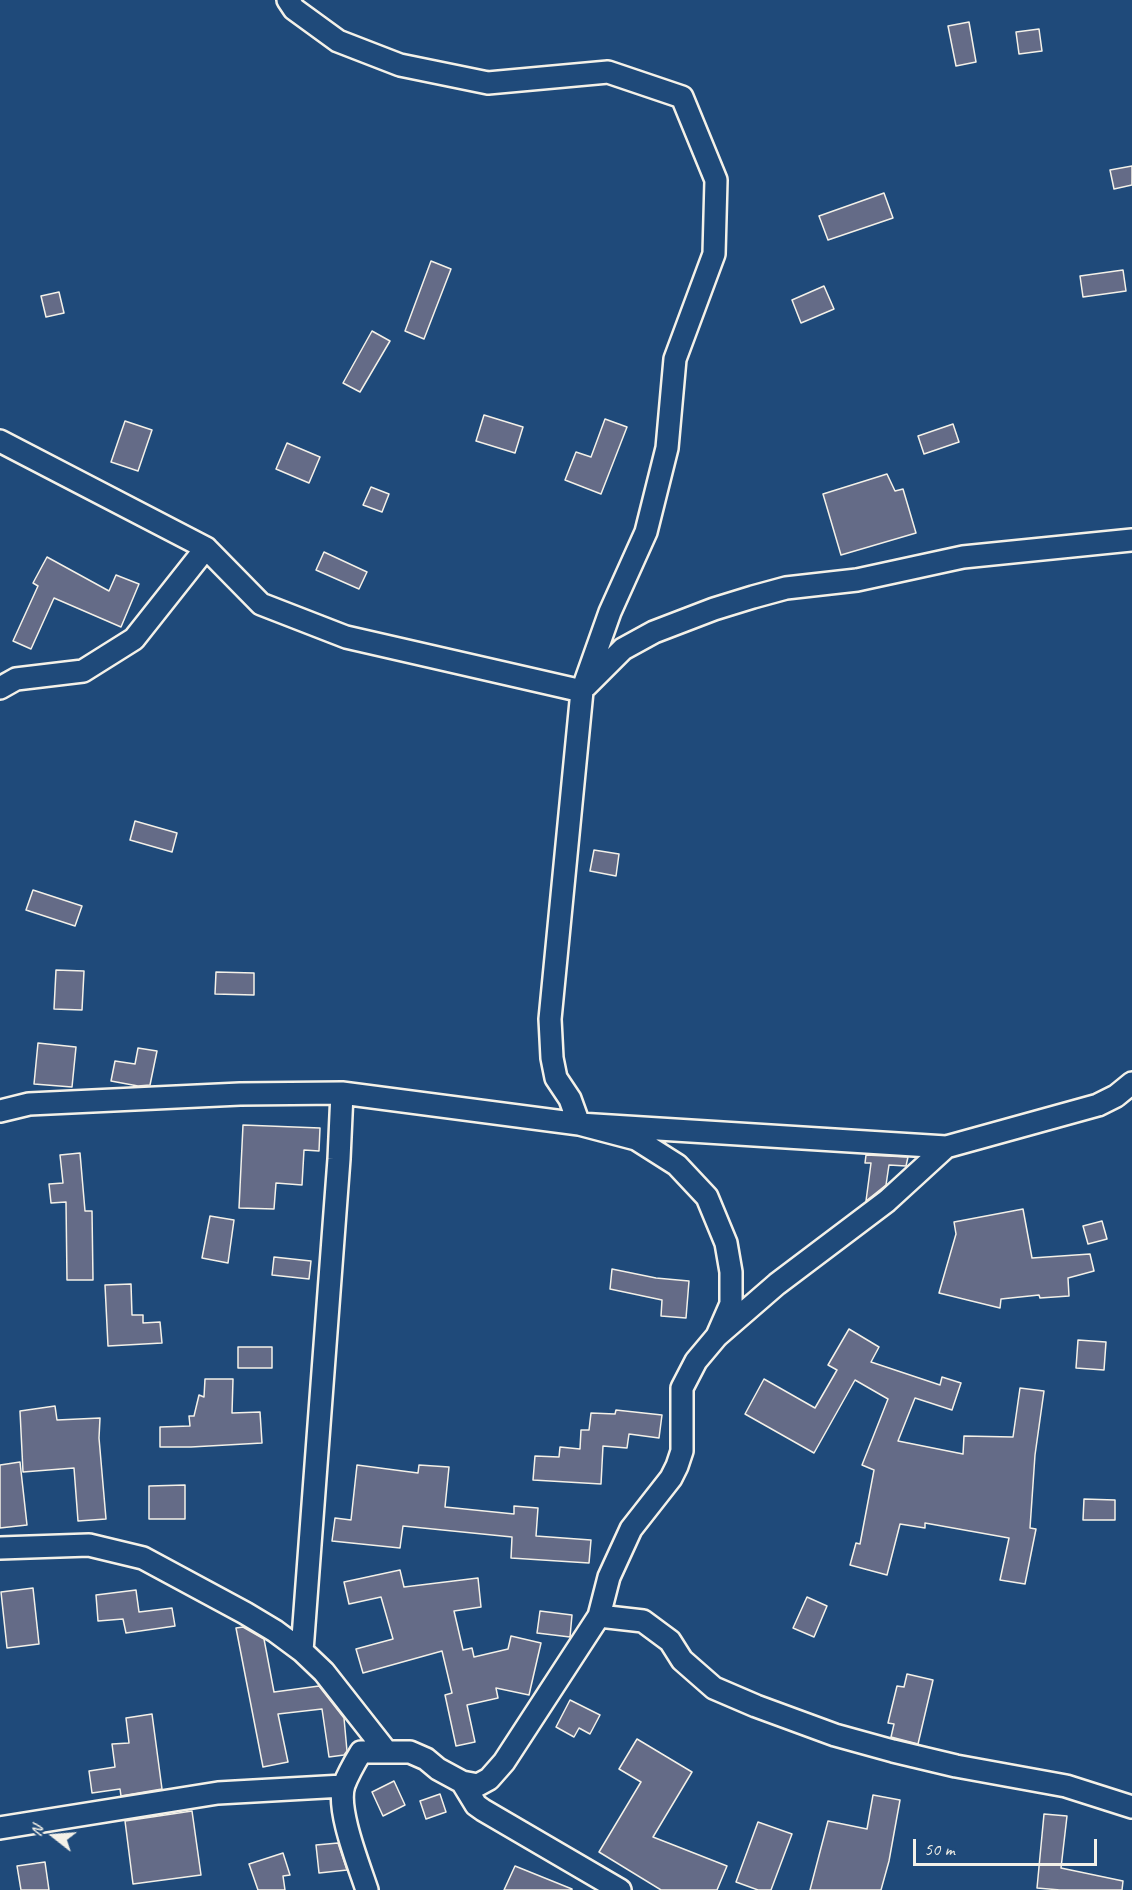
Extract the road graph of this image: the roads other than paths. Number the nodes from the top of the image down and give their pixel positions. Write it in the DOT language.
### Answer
graph roads {
  1 [pos="288,0"];
  2 [pos="0,441"];
  3 [pos="1132,540"];
  4 [pos="206,548"];
  5 [pos="0,688"];
  6 [pos="582,691"];
  7 [pos="1132,1083"];
  8 [pos="342,1093"];
  9 [pos="0,1111"];
  10 [pos="579,1124"];
  11 [pos="946,1147"];
  12 [pos="717,1336"];
  13 [pos="0,1548"];
  14 [pos="599,1616"];
  15 [pos="302,1651"];
  16 [pos="386,1751"];
  17 [pos="462,1782"];
  18 [pos="343,1786"];
  19 [pos="1132,1808"];
  20 [pos="0,1828"];
  21 [pos="367,1890"];
  22 [pos="620,1890"];
  1 -- 6 [label="street"];
  2 -- 4 [label="street"];
  3 -- 6 [label="street"];
  4 -- 5 [label="street"];
  4 -- 6 [label="street"];
  6 -- 10 [label="street"];
  7 -- 11 [label="street"];
  8 -- 9 [label="street"];
  8 -- 10 [label="street"];
  8 -- 15 [label="street"];
  10 -- 11 [label="street"];
  10 -- 12 [label="street"];
  11 -- 12 [label="street"];
  12 -- 14 [label="street"];
  13 -- 15 [label="street"];
  14 -- 17 [label="street"];
  14 -- 19 [label="street"];
  15 -- 16 [label="street"];
  16 -- 17 [label="street"];
  16 -- 18 [label="street"];
  17 -- 22 [label="street"];
  18 -- 20 [label="street"];
  18 -- 21 [label="street"];
}
